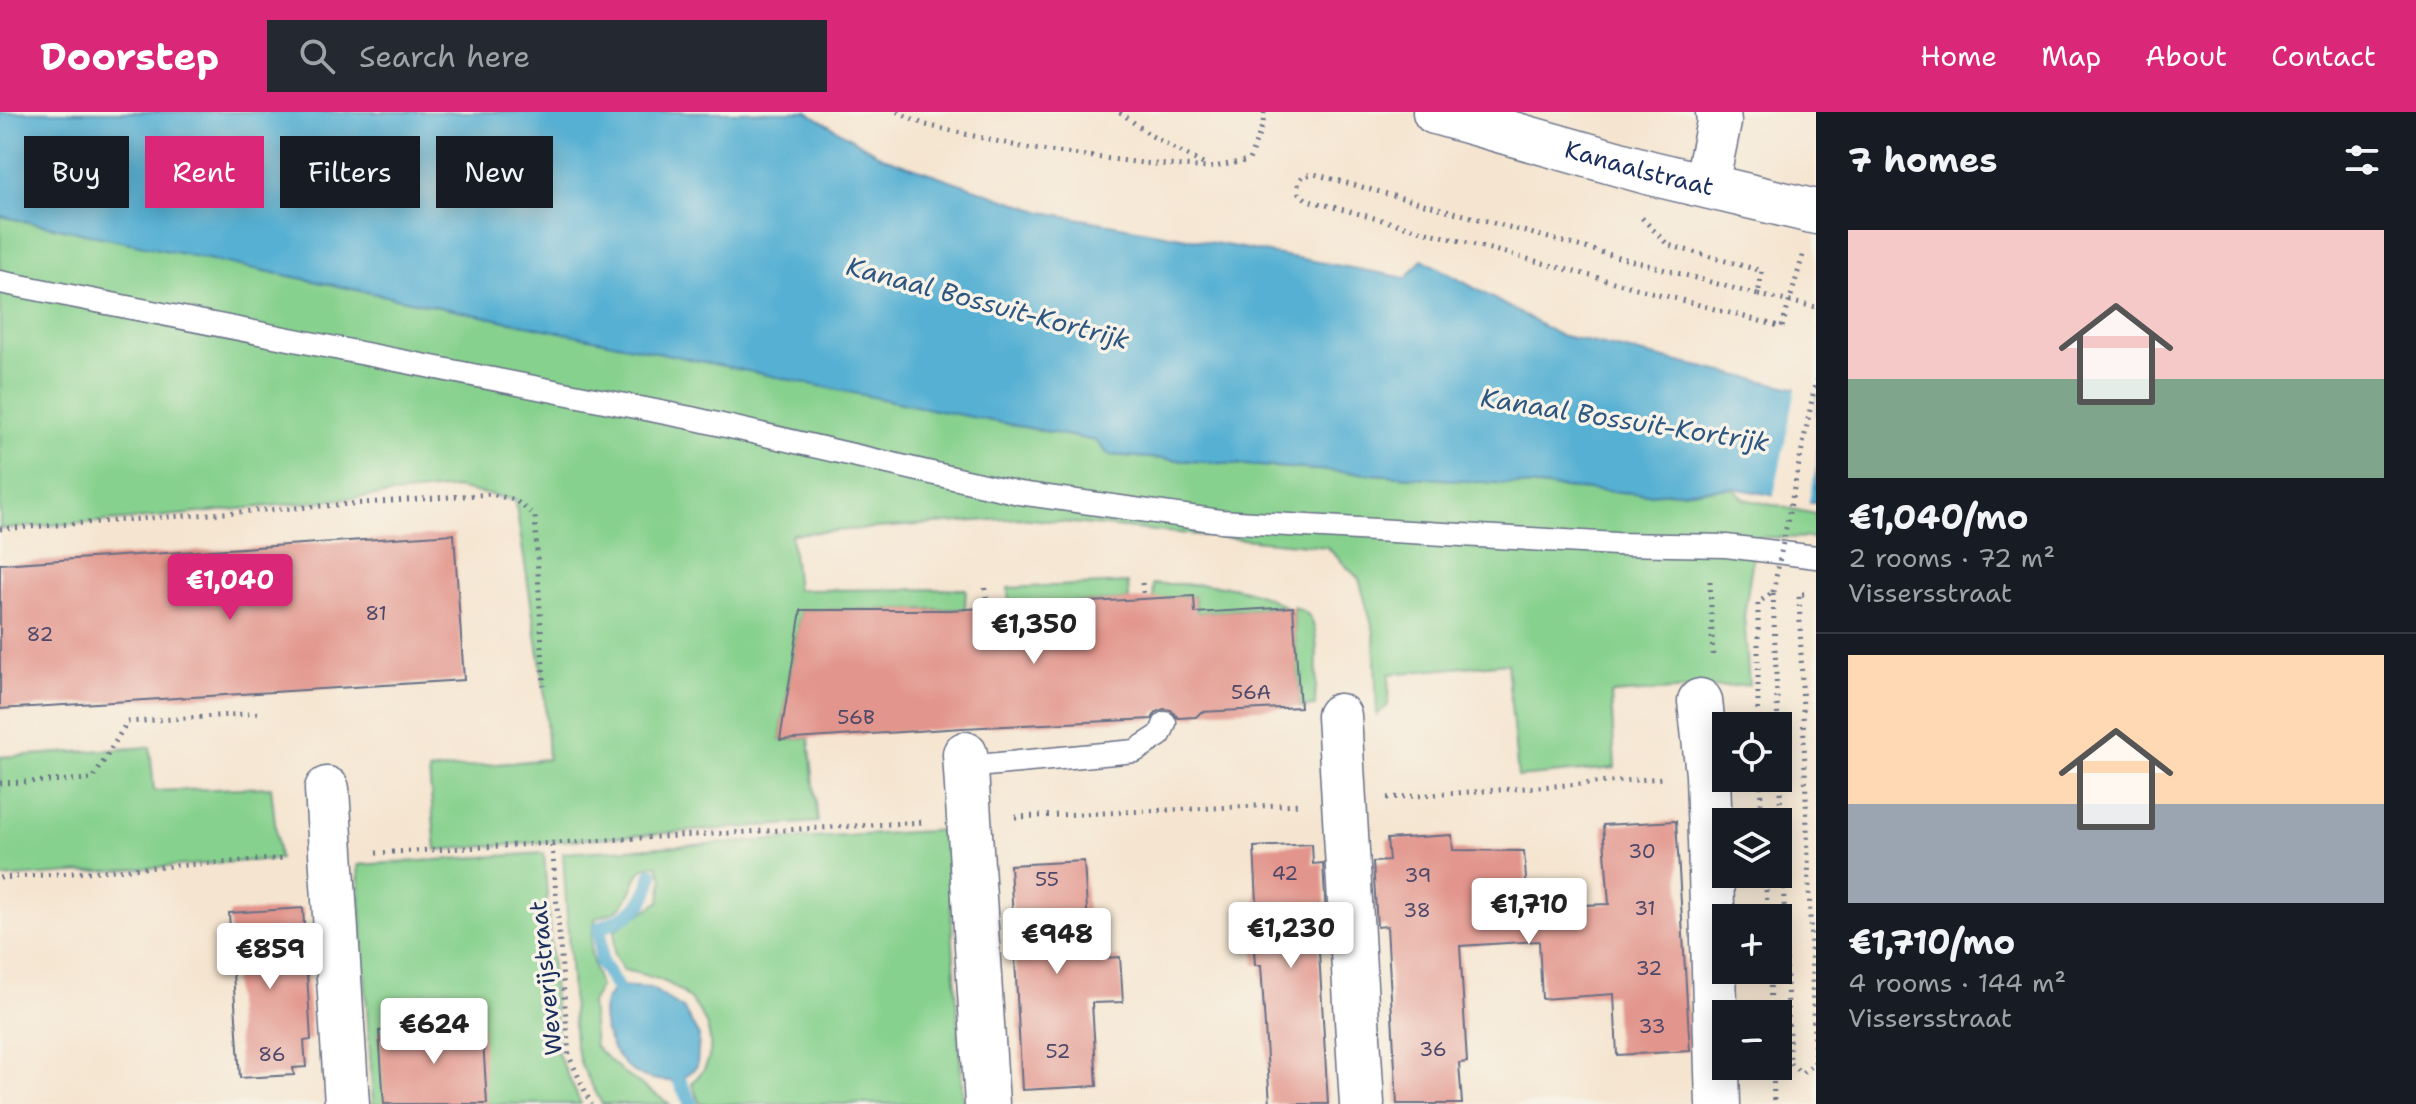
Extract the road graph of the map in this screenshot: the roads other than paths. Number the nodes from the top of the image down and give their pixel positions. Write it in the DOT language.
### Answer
graph roads {
  1 [pos="1435,112"];
  2 [pos="1718,112"];
  3 [pos="1706,185"];
  4 [pos="1816,212"];
  5 [pos="0,282"];
  6 [pos="1816,557"];
  7 [pos="1700,701"];
  8 [pos="1339,716"];
  9 [pos="1165,723"];
  10 [pos="966,760"];
  11 [pos="327,789"];
  12 [pos="347,1104"];
  13 [pos="987,1104"];
  14 [pos="1362,1104"];
  15 [pos="1718,1104"];
  1 -- 3 [label="street, Kanaalstraat"];
  2 -- 3 [label="street"];
  3 -- 4 [label="street, Kanaalstraat"];
  5 -- 6 [label="lane"];
  7 -- 15 [label="street"];
  8 -- 14 [label="street"];
  9 -- 10 [label="lane"];
  10 -- 13 [label="street"];
  11 -- 12 [label="street"];
}
